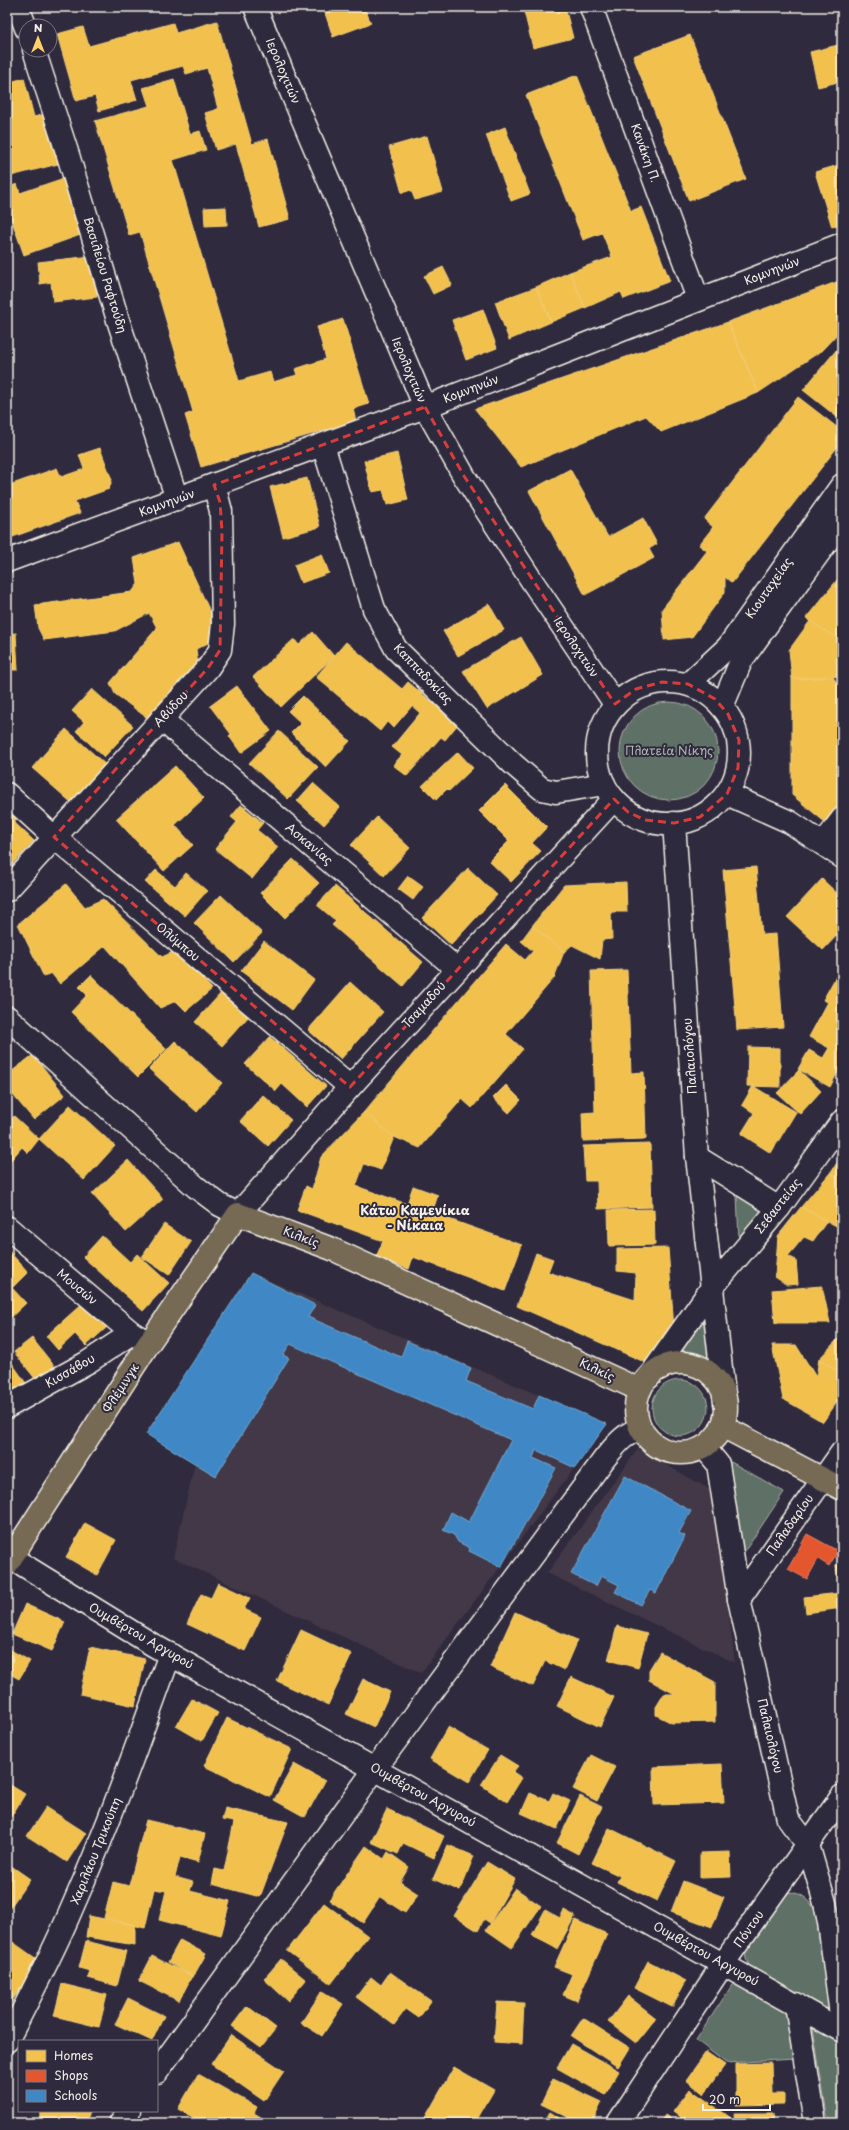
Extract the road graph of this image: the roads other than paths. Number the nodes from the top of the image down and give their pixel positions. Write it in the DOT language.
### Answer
graph roads {
  1 [pos="18,7"];
  2 [pos="255,7"];
  3 [pos="592,7"];
  4 [pos="22,18"];
  5 [pos="37,58"];
  6 [pos="842,244"];
  7 [pos="698,299"];
  8 [pos="425,407"];
  9 [pos="323,445"];
  10 [pos="214,485"];
  11 [pos="842,485"];
  12 [pos="177,499"];
  13 [pos="842,521"];
  14 [pos="7,561"];
  15 [pos="688,684"];
  16 [pos="615,704"];
  17 [pos="722,707"];
  18 [pos="161,719"];
  19 [pos="609,792"];
  20 [pos="7,794"];
  21 [pos="727,794"];
  22 [pos="842,819"];
  23 [pos="674,824"];
  24 [pos="54,837"];
  25 [pos="823,844"];
  26 [pos="842,857"];
  27 [pos="7,890"];
  28 [pos="457,969"];
  29 [pos="7,1017"];
  30 [pos="350,1087"];
  31 [pos="842,1121"];
  32 [pos="697,1158"];
  33 [pos="779,1208"];
  34 [pos="238,1214"];
  35 [pos="7,1227"];
  36 [pos="711,1289"];
  37 [pos="141,1338"];
  38 [pos="644,1383"];
  39 [pos="725,1403"];
  40 [pos="7,1407"];
  41 [pos="722,1426"];
  42 [pos="641,1429"];
  43 [pos="704,1447"];
  44 [pos="842,1452"];
  45 [pos="823,1478"];
  46 [pos="842,1489"];
  47 [pos="8,1559"];
  48 [pos="740,1599"];
  49 [pos="170,1654"];
  50 [pos="376,1768"];
  51 [pos="842,1796"];
  52 [pos="808,1845"];
  53 [pos="723,1964"];
  54 [pos="796,2004"];
  55 [pos="842,2023"];
  56 [pos="842,2031"];
  57 [pos="7,2041"];
  58 [pos="158,2071"];
  59 [pos="128,2112"];
  60 [pos="120,2123"];
  61 [pos="618,2123"];
  62 [pos="814,2123"];
  1 -- 4 [label="street"];
  2 -- 8 [label="street, Ιερολοχιτών"];
  3 -- 7 [label="street, Κανάκη Π."];
  5 -- 12 [label="street, Βασιλείου Ραφτούδη"];
  6 -- 7 [label="street, Κομνηνών"];
  7 -- 8 [label="street, Κομνηνών"];
  8 -- 9 [label="street, Κομνηνών"];
  8 -- 16 [label="street, Ιερολοχιτών"];
  9 -- 10 [label="street, Κομνηνών"];
  9 -- 19 [label="street, Καππαδοκίας"];
  10 -- 12 [label="street, Κομνηνών"];
  10 -- 18 [label="street, Αβύδου"];
  11 -- 15 [label="street, Κιουταχείας"];
  12 -- 14 [label="street, Κομνηνών"];
  13 -- 17 [label="street, Κιουταχείας"];
  15 -- 16 [label="street"];
  15 -- 17 [label="street"];
  16 -- 19 [label="street"];
  17 -- 21 [label="street"];
  18 -- 24 [label="street, Αβύδου"];
  18 -- 28 [label="street, Ασκανίας"];
  19 -- 23 [label="street"];
  19 -- 28 [label="street, Τσαμαδού"];
  20 -- 24 [label="street, Ολύμπου"];
  21 -- 23 [label="street"];
  21 -- 25 [label="street"];
  22 -- 25 [label="street"];
  23 -- 32 [label="street, Παλαιολόγου"];
  24 -- 27 [label="street, Αβύδου"];
  24 -- 30 [label="street, Ολύμπου"];
  25 -- 26 [label="street"];
  28 -- 30 [label="street, Τσαμαδού"];
  29 -- 34 [label="street, Κιλκίς"];
  30 -- 34 [label="street, Τσαμαδού"];
  31 -- 33 [label="street, Σεβαστείας"];
  32 -- 33 [label="street"];
  32 -- 36 [label="street, Παλαιολόγου"];
  33 -- 36 [label="street, Σεβαστείας"];
  34 -- 37 [label="main road, Φλέμινγκ"];
  34 -- 38 [label="main road, Κιλκίς"];
  35 -- 37 [label="street, Μουσών"];
  36 -- 38 [label="street, Σεβαστείας"];
  36 -- 39 [label="street, Παλαιολόγου"];
  37 -- 40 [label="street, Κισσάβου"];
  37 -- 47 [label="main road, Φλέμινγκ"];
  38 -- 39 [label="main road"];
  38 -- 42 [label="main road"];
  39 -- 41 [label="main road"];
  41 -- 43 [label="main road"];
  41 -- 45 [label="main road"];
  42 -- 43 [label="main road"];
  42 -- 50 [label="street"];
  43 -- 48 [label="street, Παλαιολόγου"];
  44 -- 45 [label="street, Παλαδαρίου"];
  45 -- 46 [label="main road"];
  45 -- 48 [label="street, Παλαδαρίου"];
  47 -- 49 [label="street, Ουμβέρτου Αργυρού"];
  48 -- 52 [label="street, Παλαιολόγου"];
  49 -- 50 [label="street, Ουμβέρτου Αργυρού"];
  49 -- 57 [label="street, Χαριλάου Τρικούπη"];
  50 -- 53 [label="street, Ουμβέρτου Αργυρού"];
  50 -- 58 [label="street"];
  51 -- 52 [label="street, Πόντου"];
  52 -- 53 [label="street, Πόντου"];
  52 -- 55 [label="street, Παλαιολόγου"];
  53 -- 54 [label="street, Ουμβέρτου Αργυρού"];
  53 -- 61 [label="street, Πόντου"];
  54 -- 56 [label="street, Ουμβέρτου Αργυρού"];
  54 -- 62 [label="street"];
  59 -- 60 [label="street"];
}
